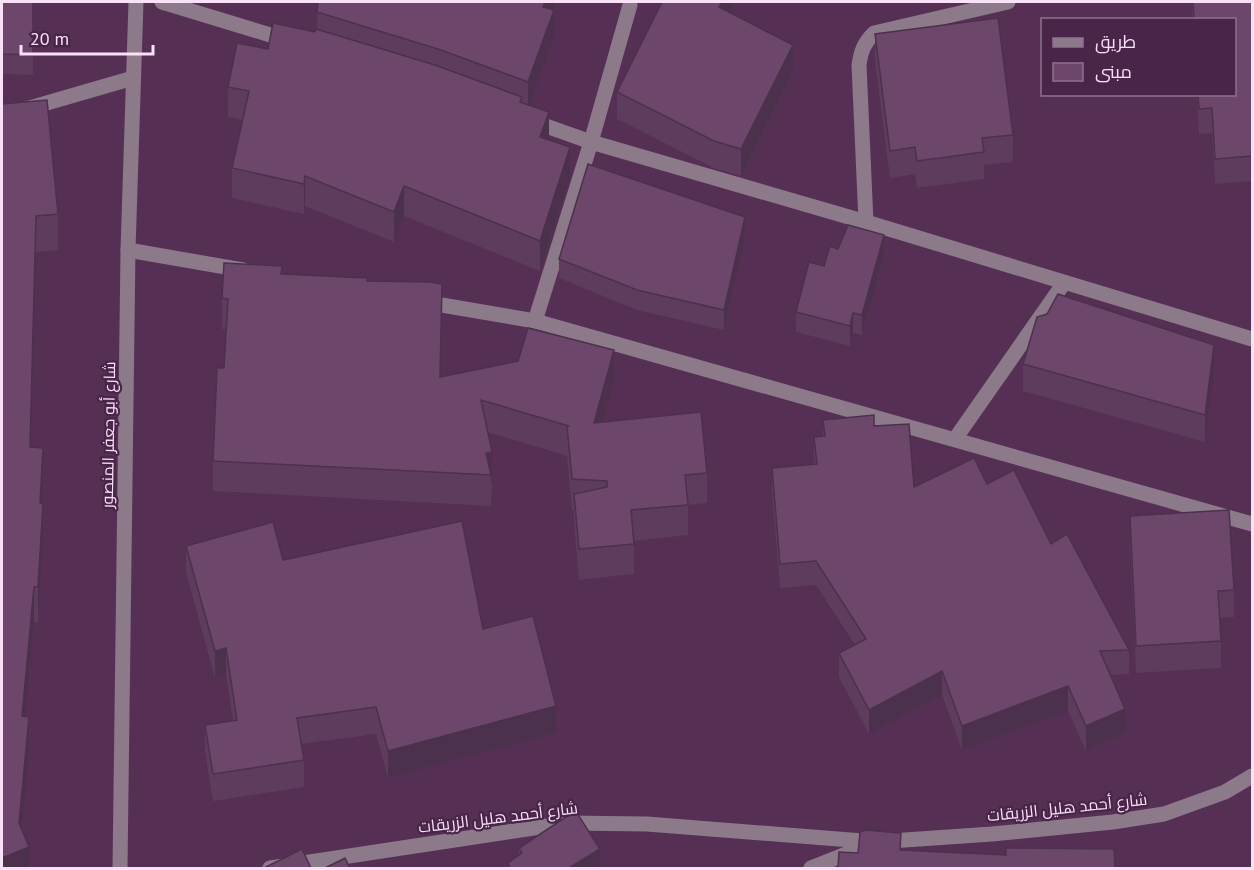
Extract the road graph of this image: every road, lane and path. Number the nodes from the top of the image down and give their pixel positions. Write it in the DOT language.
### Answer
graph roads {
  1 [pos="136,2"];
  2 [pos="162,2"];
  3 [pos="1008,2"];
  4 [pos="630,5"];
  5 [pos="306,46"];
  6 [pos="133,78"];
  7 [pos="515,114"];
  8 [pos="2,116"];
  9 [pos="591,142"];
  10 [pos="866,222"];
  11 [pos="128,250"];
  12 [pos="256,272"];
  13 [pos="1064,282"];
  14 [pos="407,299"];
  15 [pos="535,321"];
  16 [pos="1252,339"];
  17 [pos="955,439"];
  18 [pos="1252,524"];
  19 [pos="1252,776"];
  20 [pos="876,842"];
  21 [pos="120,868"];
  22 [pos="270,868"];
  23 [pos="811,868"];
  1 -- 6 [label="street, شارع أبو جعفر المنصور"];
  2 -- 5 [label="street"];
  3 -- 10 [label="street"];
  4 -- 9 [label="street"];
  6 -- 8 [label="street"];
  6 -- 11 [label="street, شارع أبو جعفر المنصور"];
  7 -- 9 [label="street"];
  9 -- 10 [label="street"];
  9 -- 15 [label="street"];
  10 -- 13 [label="street"];
  11 -- 12 [label="street"];
  11 -- 21 [label="street, شارع أبو جعفر المنصور"];
  13 -- 16 [label="street"];
  13 -- 17 [label="street"];
  14 -- 15 [label="street"];
  15 -- 17 [label="street"];
  17 -- 18 [label="street"];
  19 -- 20 [label="street, شارع أحمد هليل الزريقات"];
  20 -- 22 [label="street, شارع أحمد هليل الزريقات"];
  20 -- 23 [label="street, شارع أحمد هليل الزريقات"];
}
